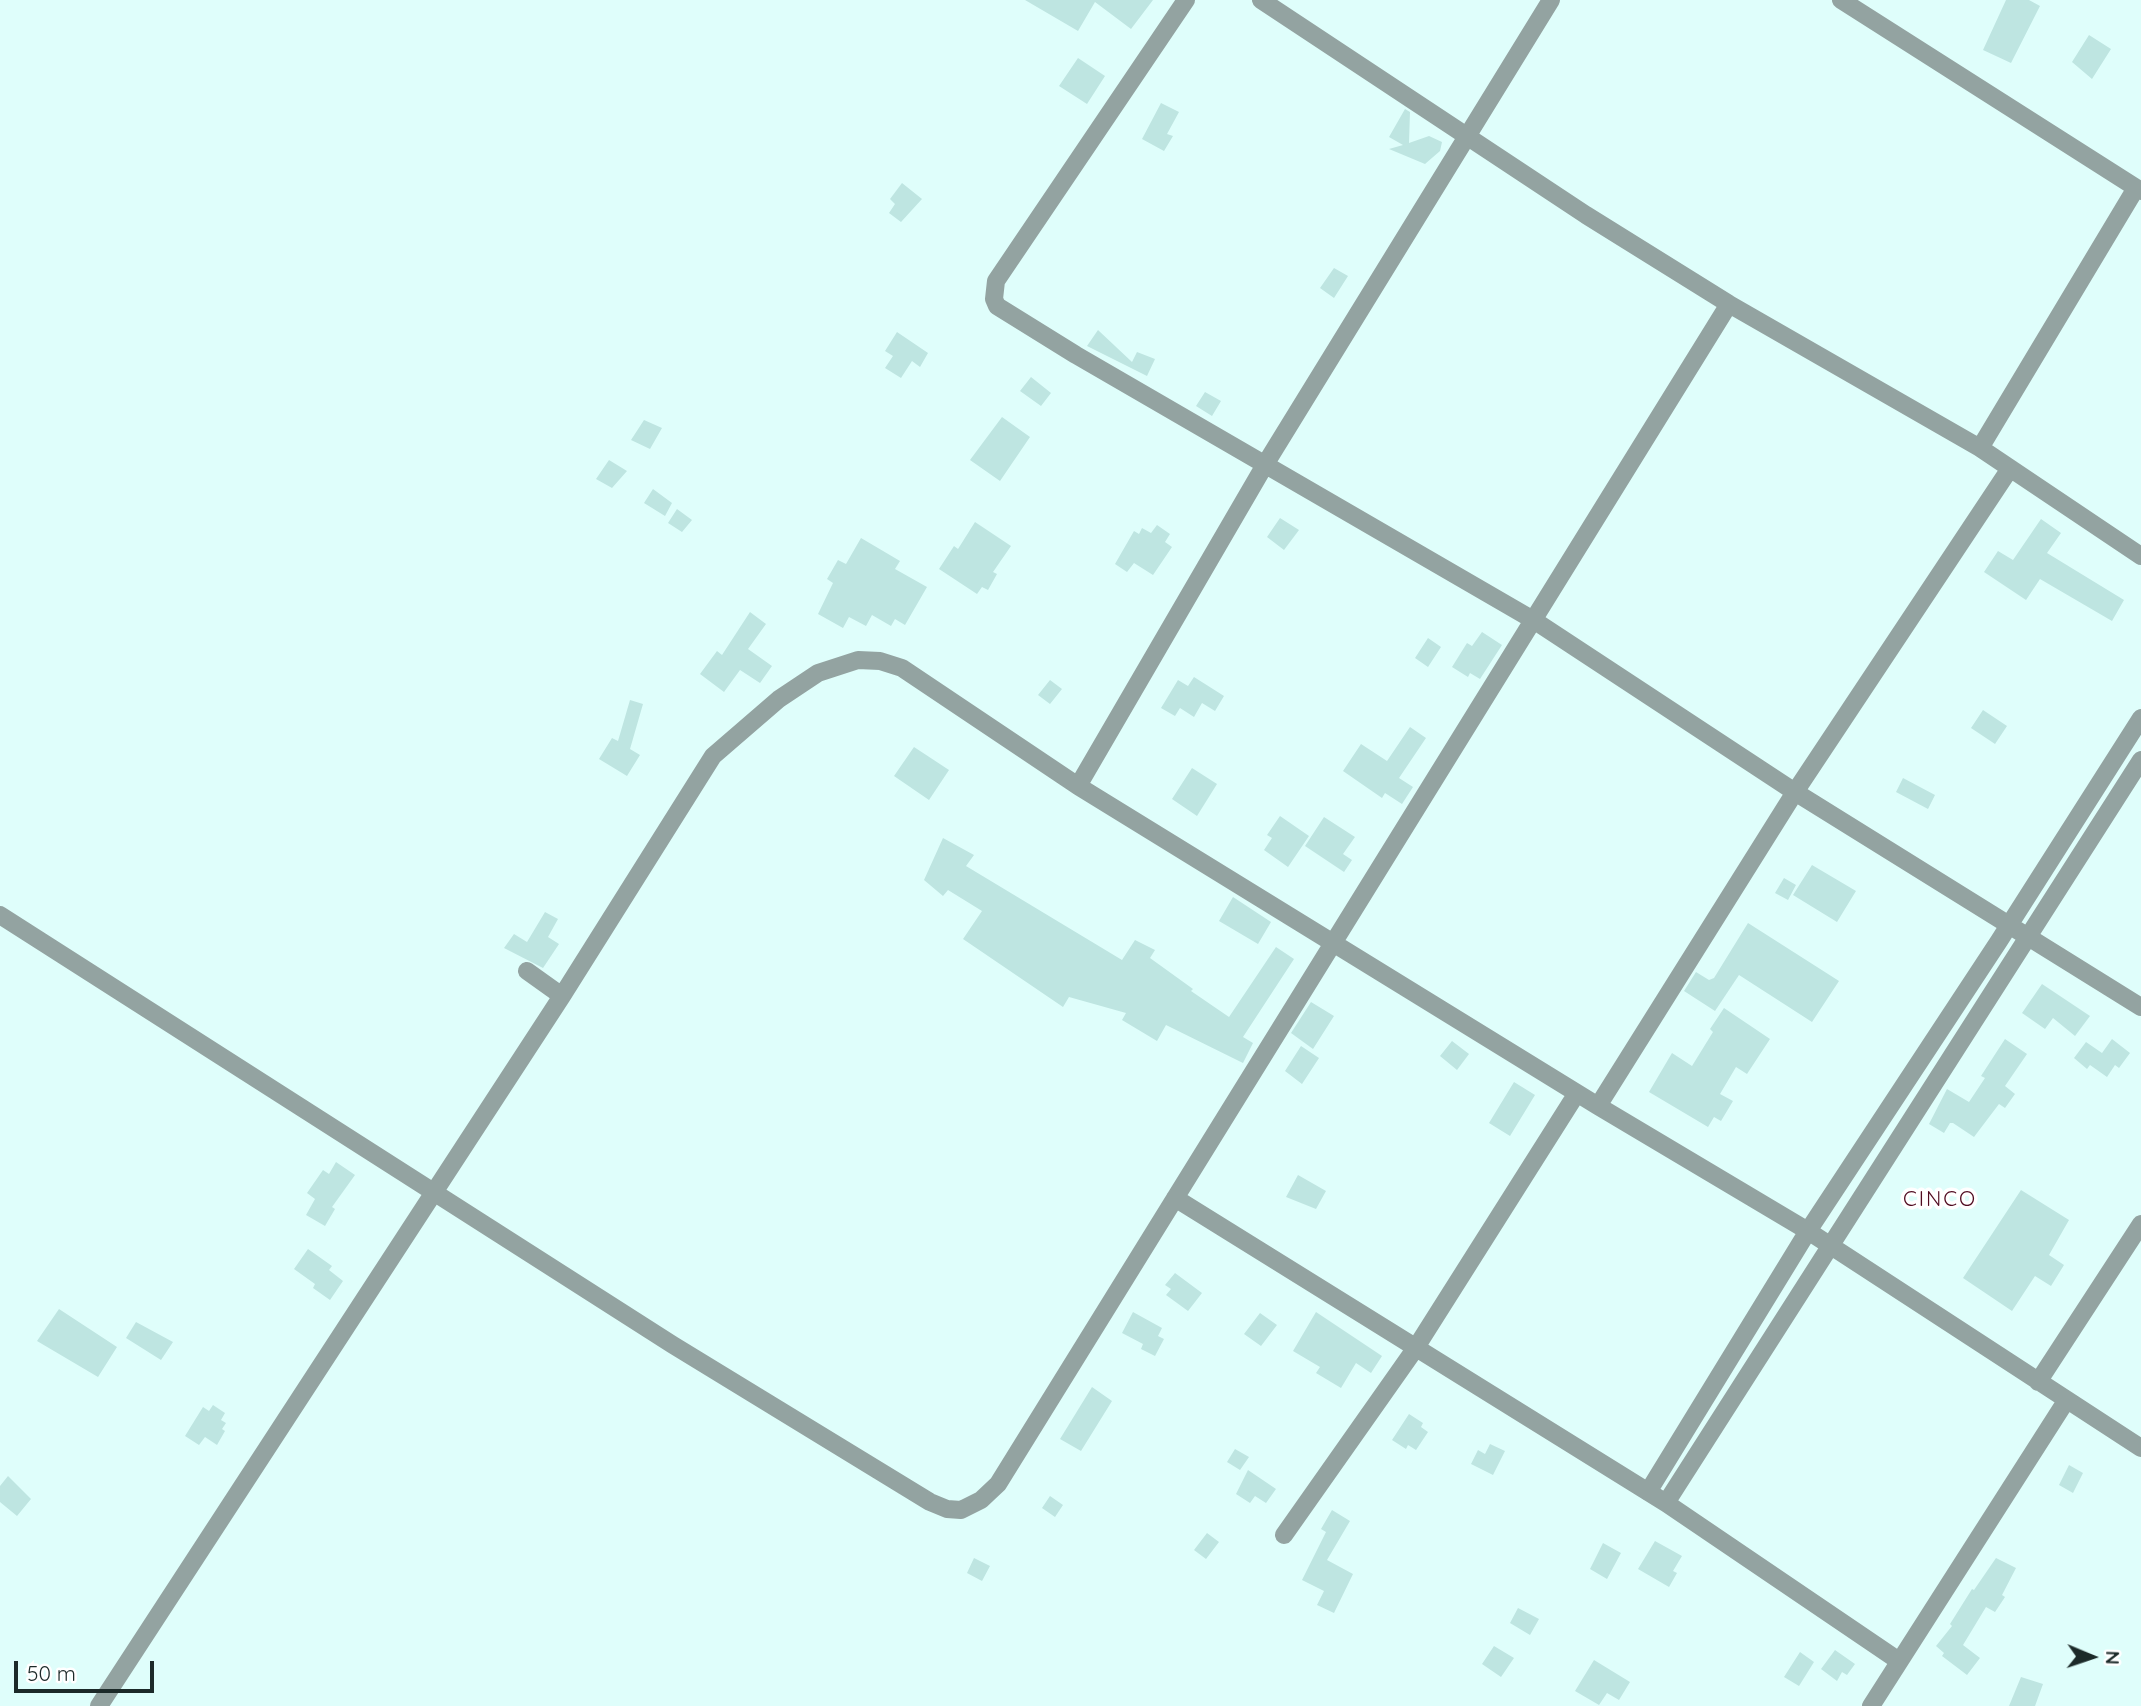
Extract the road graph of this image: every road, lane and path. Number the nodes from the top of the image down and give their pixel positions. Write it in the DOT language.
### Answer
graph roads {
  1 [pos="1186,0"];
  2 [pos="1261,0"];
  3 [pos="1551,0"];
  4 [pos="1841,0"];
  5 [pos="1466,136"];
  6 [pos="2138,189"];
  7 [pos="1729,304"];
  8 [pos="1980,448"];
  9 [pos="1266,463"];
  10 [pos="2009,470"];
  11 [pos="2141,556"];
  12 [pos="1535,621"];
  13 [pos="2141,718"];
  14 [pos="2141,760"];
  15 [pos="1078,786"];
  16 [pos="1795,792"];
  17 [pos="0,915"];
  18 [pos="2008,926"];
  19 [pos="2025,937"];
  20 [pos="1332,941"];
  21 [pos="527,971"];
  22 [pos="562,996"];
  23 [pos="2141,1007"];
  24 [pos="1577,1093"];
  25 [pos="1598,1106"];
  26 [pos="432,1192"];
  27 [pos="1175,1198"];
  28 [pos="2141,1224"];
  29 [pos="1808,1231"];
  30 [pos="1832,1246"];
  31 [pos="1415,1349"];
  32 [pos="2038,1382"];
  33 [pos="2066,1401"];
  34 [pos="2141,1448"];
  35 [pos="1648,1492"];
  36 [pos="1666,1503"];
  37 [pos="1284,1535"];
  38 [pos="1899,1661"];
  39 [pos="99,1706"];
  40 [pos="1871,1706"];
  1 -- 9 [label="street"];
  2 -- 5 [label="street"];
  3 -- 5 [label="street"];
  4 -- 6 [label="street"];
  5 -- 7 [label="street"];
  5 -- 9 [label="street"];
  6 -- 8 [label="street"];
  7 -- 8 [label="street"];
  7 -- 12 [label="street"];
  8 -- 10 [label="street"];
  9 -- 12 [label="street"];
  9 -- 15 [label="street"];
  10 -- 11 [label="street"];
  10 -- 16 [label="street"];
  12 -- 16 [label="street"];
  12 -- 20 [label="street"];
  13 -- 18 [label="street"];
  14 -- 19 [label="street"];
  15 -- 20 [label="street"];
  15 -- 22 [label="street"];
  16 -- 18 [label="street"];
  16 -- 25 [label="street"];
  17 -- 26 [label="street"];
  18 -- 19 [label="street"];
  18 -- 29 [label="street"];
  19 -- 23 [label="street"];
  19 -- 30 [label="street"];
  20 -- 24 [label="street"];
  20 -- 27 [label="street"];
  21 -- 22 [label="street"];
  22 -- 26 [label="street"];
  24 -- 25 [label="street"];
  24 -- 31 [label="street"];
  25 -- 29 [label="street"];
  26 -- 27 [label="street"];
  26 -- 39 [label="street"];
  27 -- 31 [label="street"];
  28 -- 32 [label="street"];
  29 -- 30 [label="street"];
  29 -- 35 [label="street"];
  30 -- 32 [label="street"];
  30 -- 36 [label="street"];
  31 -- 35 [label="street"];
  31 -- 37 [label="street"];
  32 -- 33 [label="street"];
  33 -- 34 [label="street"];
  33 -- 38 [label="street"];
  35 -- 36 [label="street"];
  36 -- 38 [label="street"];
  38 -- 40 [label="street"];
}
